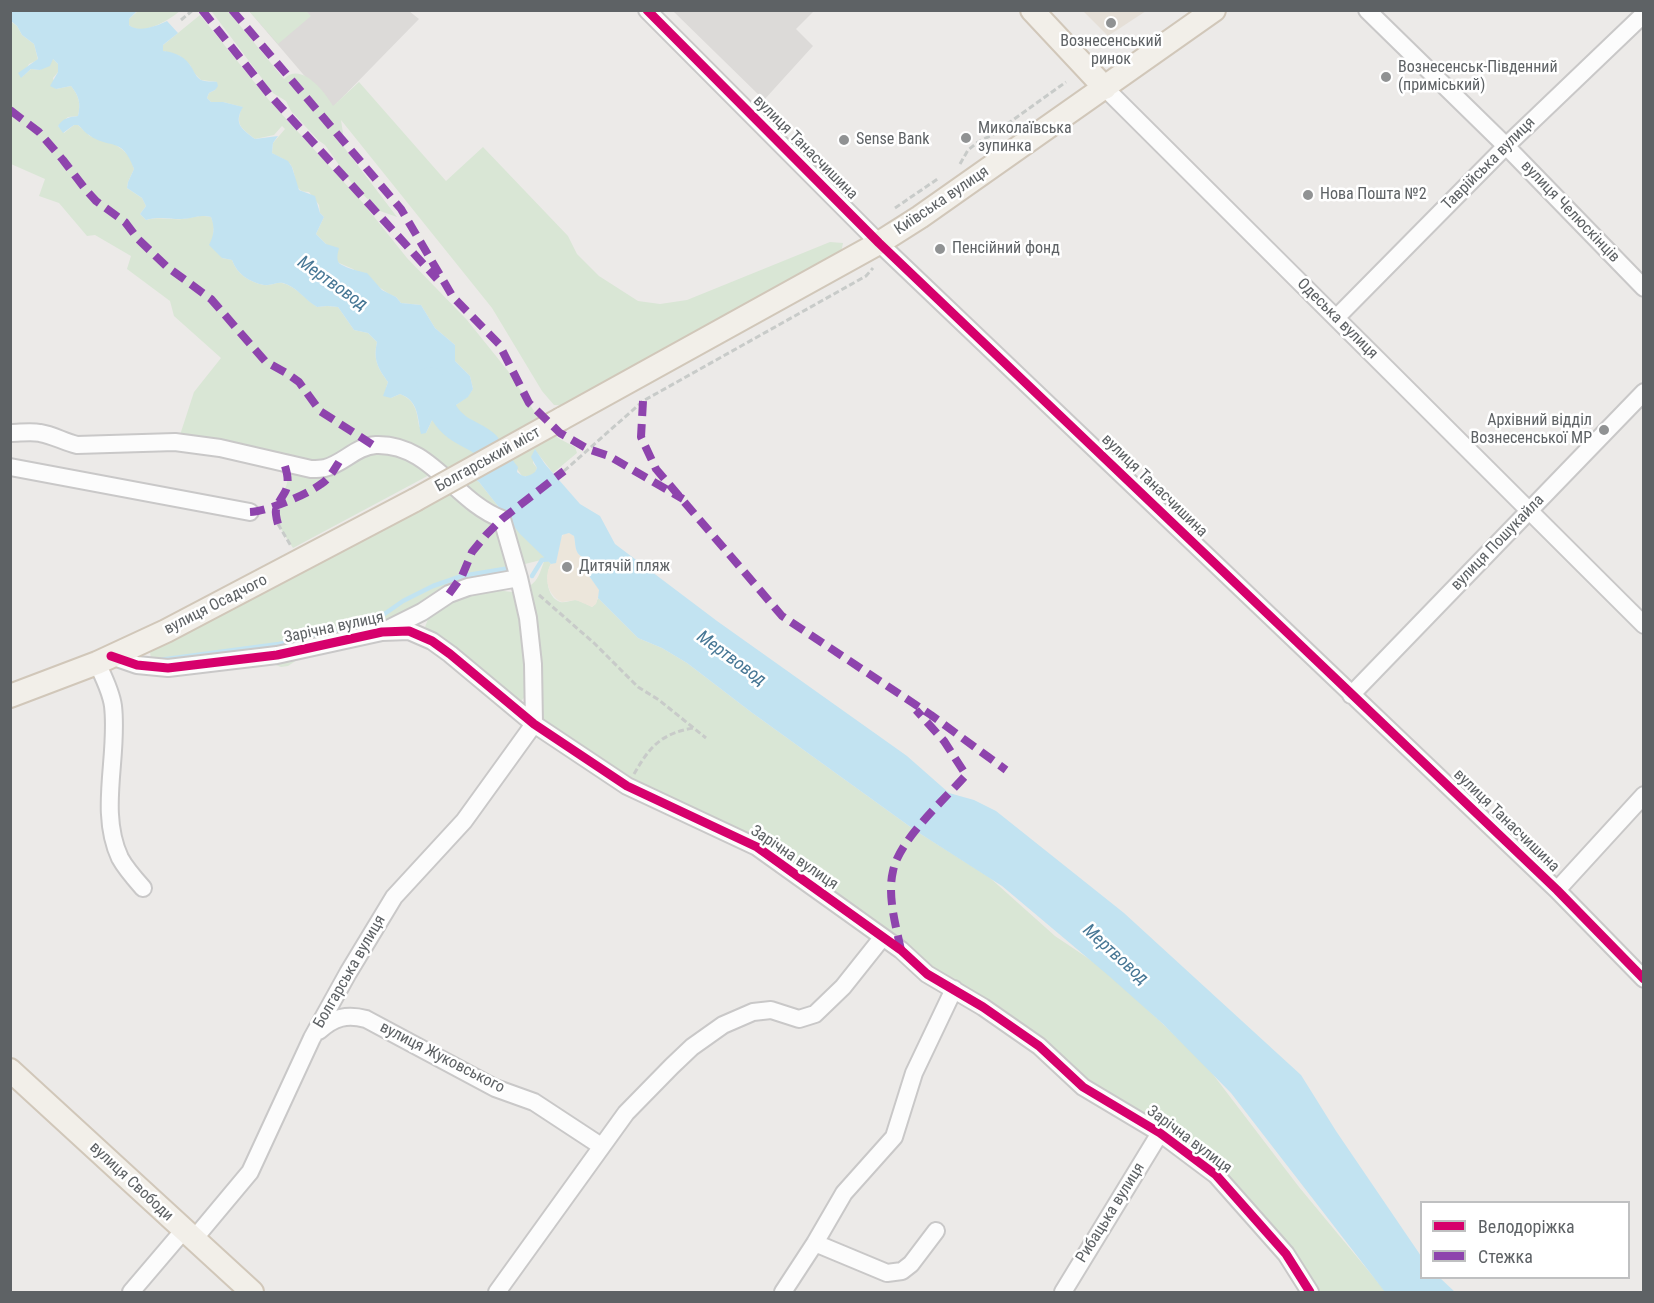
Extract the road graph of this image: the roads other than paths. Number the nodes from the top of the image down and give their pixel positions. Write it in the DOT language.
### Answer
graph roads {
  1 [pos="647,10"];
  2 [pos="1032,10"];
  3 [pos="1214,10"];
  4 [pos="1367,10"];
  5 [pos="1644,14"];
  6 [pos="1105,88"];
  7 [pos="1506,146"];
  8 [pos="879,243"];
  9 [pos="1644,288"];
  10 [pos="1336,318"];
  11 [pos="1644,392"];
  12 [pos="561,419"];
  13 [pos="10,433"];
  14 [pos="10,467"];
  15 [pos="415,500"];
  16 [pos="250,512"];
  17 [pos="1529,512"];
  18 [pos="519,579"];
  19 [pos="1644,625"];
  20 [pos="382,632"];
  21 [pos="104,659"];
  22 [pos="1351,695"];
  23 [pos="10,696"];
  24 [pos="534,724"];
  25 [pos="1644,795"];
  26 [pos="143,888"];
  27 [pos="1557,890"];
  28 [pos="882,938"];
  29 [pos="1644,979"];
  30 [pos="954,989"];
  31 [pos="312,1038"];
  32 [pos="10,1070"];
  33 [pos="1160,1133"];
  34 [pos="601,1146"];
  35 [pos="936,1231"];
  36 [pos="189,1235"];
  37 [pos="815,1243"];
  38 [pos="131,1293"];
  39 [pos="252,1293"];
  40 [pos="497,1293"];
  41 [pos="783,1293"];
  42 [pos="1064,1293"];
  43 [pos="1310,1293"];
  1 -- 8 [label="street, вулиця Танасчишина"];
  2 -- 6 [label="main road, Одеська вулиця"];
  3 -- 6 [label="main road, Київська вулиця"];
  4 -- 7 [label="street, вулиця Челюскінців"];
  5 -- 7 [label="street, Таврійська вулиця"];
  6 -- 8 [label="main road, Київська вулиця"];
  6 -- 10 [label="street, Одеська вулиця"];
  7 -- 9 [label="street, вулиця Челюскінців"];
  7 -- 10 [label="street, Таврійська вулиця"];
  8 -- 12 [label="main road, Київська вулиця"];
  8 -- 22 [label="street, вулиця Танасчишина"];
  10 -- 17 [label="street, Одеська вулиця"];
  11 -- 17 [label="street, вулиця Пошукайла"];
  12 -- 15 [label="main road, Болгарський міст, bridge"];
  13 -- 18 [label="street"];
  14 -- 16 [label="street"];
  15 -- 21 [label="main road, вулиця Осадчого"];
  17 -- 19 [label="street, Одеська вулиця"];
  17 -- 22 [label="street, вулиця Пошукайла"];
  18 -- 20 [label="street"];
  18 -- 24 [label="street"];
  20 -- 21 [label="street, Зарічна вулиця"];
  20 -- 24 [label="street, Зарічна вулиця"];
  21 -- 23 [label="main road, вулиця Осадчого"];
  21 -- 26 [label="street"];
  22 -- 27 [label="street, вулиця Танасчишина"];
  24 -- 28 [label="street, Зарічна вулиця"];
  24 -- 31 [label="street, Болгарська вулиця"];
  25 -- 27 [label="street"];
  27 -- 29 [label="street, вулиця Танасчишина"];
  28 -- 30 [label="street, Зарічна вулиця"];
  28 -- 34 [label="street"];
  30 -- 33 [label="street, Зарічна вулиця"];
  30 -- 37 [label="street"];
  31 -- 34 [label="street, вулиця Жуковського"];
  31 -- 36 [label="street, Болгарська вулиця"];
  32 -- 36 [label="main road, вулиця Свободи"];
  33 -- 42 [label="street, Рибацька вулиця"];
  33 -- 43 [label="street, Зарічна вулиця"];
  34 -- 40 [label="street"];
  35 -- 37 [label="street"];
  36 -- 38 [label="street, Болгарська вулиця"];
  36 -- 39 [label="main road, вулиця Свободи"];
  37 -- 41 [label="street"];
}
